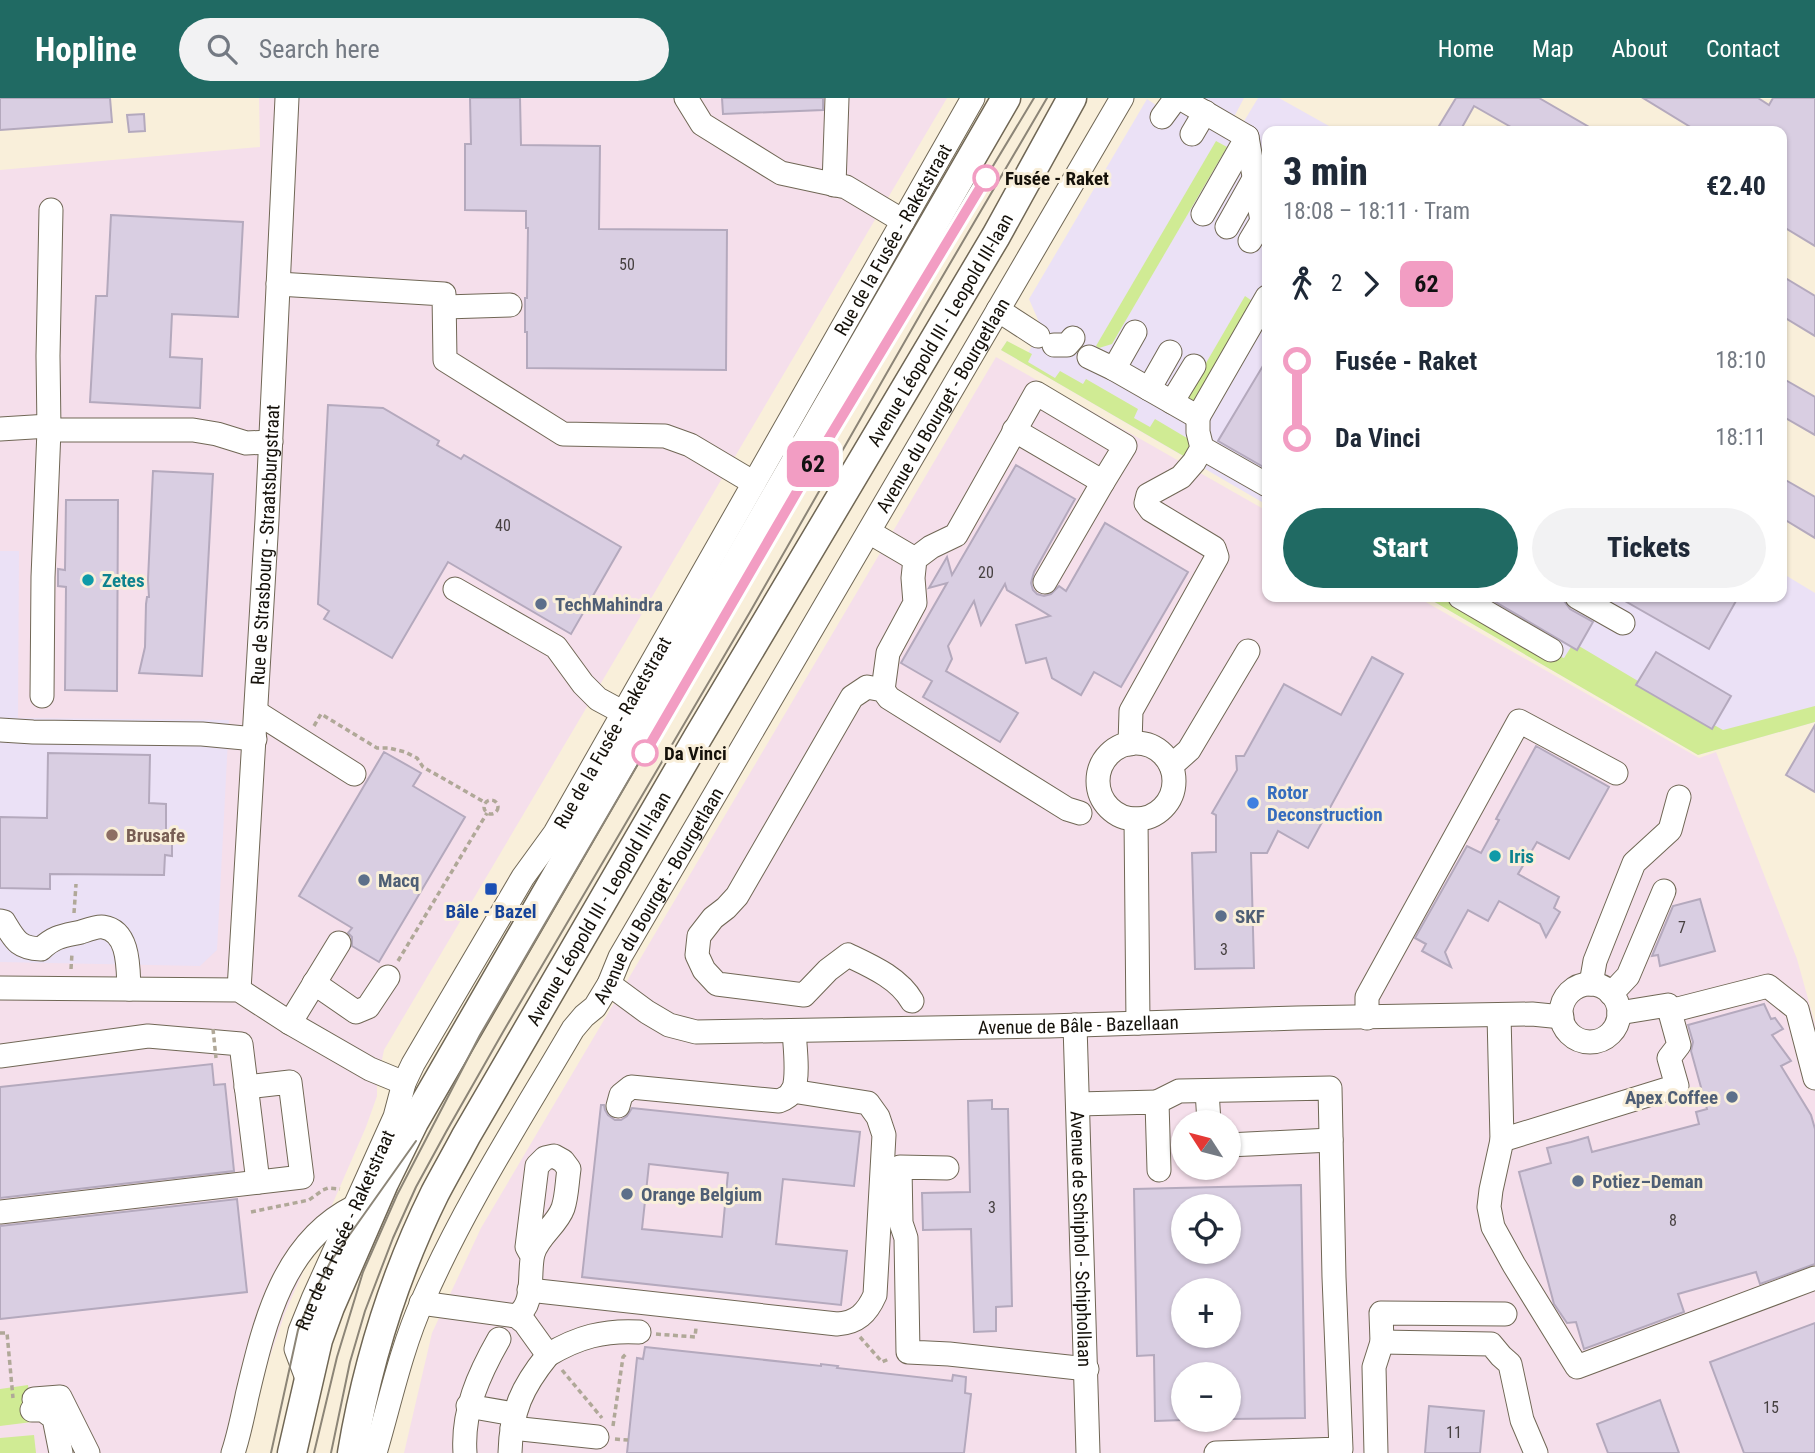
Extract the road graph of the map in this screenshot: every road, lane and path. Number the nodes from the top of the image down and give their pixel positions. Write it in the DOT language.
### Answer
graph roads {
  1 [pos="287,98"];
  2 [pos="687,98"];
  3 [pos="837,98"];
  4 [pos="973,98"];
  5 [pos="1006,98"];
  6 [pos="1072,98"];
  7 [pos="1122,98"];
  8 [pos="1178,98"];
  9 [pos="1205,113"];
  10 [pos="1163,117"];
  11 [pos="1192,134"];
  12 [pos="834,186"];
  13 [pos="1249,202"];
  14 [pos="51,210"];
  15 [pos="903,220"];
  16 [pos="278,285"];
  17 [pos="510,305"];
  18 [pos="445,307"];
  19 [pos="998,310"];
  20 [pos="1260,324"];
  21 [pos="1055,340"];
  22 [pos="1089,357"];
  23 [pos="1143,385"];
  24 [pos="1198,417"];
  25 [pos="49,428"];
  26 [pos="0,429"];
  27 [pos="1014,430"];
  28 [pos="271,442"];
  29 [pos="1202,448"];
  30 [pos="1103,482"];
  31 [pos="1262,482"];
  32 [pos="754,483"];
  33 [pos="869,532"];
  34 [pos="915,559"];
  35 [pos="1045,582"];
  36 [pos="455,589"];
  37 [pos="1475,602"];
  38 [pos="1586,602"];
  39 [pos="1623,623"];
  40 [pos="1551,650"];
  41 [pos="1248,651"];
  42 [pos="883,690"];
  43 [pos="42,696"];
  44 [pos="256,712"];
  45 [pos="624,713"];
  46 [pos="0,730"];
  47 [pos="255,739"];
  48 [pos="303,743"];
  49 [pos="1130,744"];
  50 [pos="1171,766"];
  51 [pos="1616,773"];
  52 [pos="354,774"];
  53 [pos="1679,797"];
  54 [pos="486,803"];
  55 [pos="487,813"];
  56 [pos="1080,813"];
  57 [pos="1136,819"];
  58 [pos="1664,891"];
  59 [pos="0,921"];
  60 [pos="339,943"];
  61 [pos="388,977"];
  62 [pos="314,983"];
  63 [pos="609,984"];
  64 [pos="0,988"];
  65 [pos="129,989"];
  66 [pos="239,990"];
  67 [pos="1607,997"];
  68 [pos="912,1001"];
  69 [pos="1670,1011"];
  70 [pos="1499,1015"];
  71 [pos="1562,1017"];
  72 [pos="1367,1018"];
  73 [pos="290,1023"];
  74 [pos="1138,1023"];
  75 [pos="1075,1025"];
  76 [pos="213,1029"];
  77 [pos="794,1031"];
  78 [pos="0,1056"];
  79 [pos="216,1058"];
  80 [pos="1815,1078"];
  81 [pos="404,1083"];
  82 [pos="246,1087"];
  83 [pos="792,1091"];
  84 [pos="1207,1091"];
  85 [pos="1157,1102"];
  86 [pos="1078,1104"];
  87 [pos="618,1106"];
  88 [pos="1208,1110"];
  89 [pos="1331,1140"];
  90 [pos="1502,1140"];
  91 [pos="1241,1145"];
  92 [pos="947,1168"];
  93 [pos="1159,1170"];
  94 [pos="258,1182"];
  95 [pos="361,1191"];
  96 [pos="0,1212"];
  97 [pos="251,1212"];
  98 [pos="532,1256"];
  99 [pos="1815,1278"];
  100 [pos="529,1290"];
  101 [pos="421,1303"];
  102 [pos="699,1309"];
  103 [pos="516,1316"];
  104 [pos="0,1334"];
  105 [pos="859,1336"];
  106 [pos="640,1338"];
  107 [pos="499,1339"];
  108 [pos="1382,1342"];
  109 [pos="1491,1343"];
  110 [pos="908,1352"];
  111 [pos="548,1355"];
  112 [pos="1087,1368"];
  113 [pos="308,1381"];
  114 [pos="27,1404"];
  115 [pos="468,1406"];
  116 [pos="513,1421"];
  117 [pos="605,1429"];
  118 [pos="76,1448"];
  119 [pos="371,1451"];
  120 [pos="233,1453"];
  121 [pos="292,1453"];
  122 [pos="465,1453"];
  123 [pos="510,1453"];
  124 [pos="1088,1453"];
  125 [pos="1216,1453"];
  126 [pos="1376,1453"];
  127 [pos="1536,1453"];
  1 -- 16 [label="street, Rue de Strasbourg - Straatsburgstraat"];
  2 -- 12 [label="street"];
  3 -- 12 [label="street"];
  4 -- 15 [label="street, Rue de la Fusée - Raketstraat"];
  5 -- 95 [label="main road"];
  6 -- 119 [label="main road, Avenue Léopold III - Leopold III-laan"];
  7 -- 19 [label="street, Avenue du Bourget - Bourgetlaan"];
  8 -- 9 [label="street"];
  8 -- 10 [label="street"];
  9 -- 11 [label="street"];
  9 -- 13 [label="street"];
  12 -- 15 [label="street"];
  14 -- 25 [label="street"];
  15 -- 32 [label="street, Rue de la Fusée - Raketstraat"];
  16 -- 18 [label="street"];
  16 -- 28 [label="street, Rue de Strasbourg - Straatsburgstraat"];
  17 -- 18 [label="street"];
  18 -- 32 [label="street"];
  19 -- 21 [label="street"];
  19 -- 33 [label="street, Avenue du Bourget - Bourgetlaan"];
  20 -- 24 [label="street"];
  22 -- 23 [label="street"];
  23 -- 23 [label="street"];
  23 -- 24 [label="street"];
  24 -- 29 [label="street"];
  25 -- 26 [label="street"];
  25 -- 28 [label="street"];
  25 -- 43 [label="street"];
  27 -- 30 [label="street"];
  27 -- 30 [label="street"];
  27 -- 34 [label="street"];
  28 -- 44 [label="street, Rue de Strasbourg - Straatsburgstraat"];
  29 -- 31 [label="street"];
  29 -- 49 [label="street"];
  30 -- 35 [label="street"];
  32 -- 45 [label="street, Rue de la Fusée - Raketstraat"];
  33 -- 34 [label="street"];
  33 -- 63 [label="street, Avenue du Bourget - Bourgetlaan"];
  34 -- 42 [label="street"];
  36 -- 45 [label="street"];
  37 -- 40 [label="street"];
  38 -- 39 [label="street"];
  41 -- 50 [label="street"];
  42 -- 56 [label="street"];
  42 -- 68 [label="street"];
  44 -- 47 [label="street, Rue de Strasbourg - Straatsburgstraat"];
  44 -- 48 [label="street"];
  45 -- 81 [label="street, Rue de la Fusée - Raketstraat"];
  46 -- 47 [label="street"];
  47 -- 66 [label="street, Rue de Strasbourg - Straatsburgstraat"];
  48 -- 52 [label="street"];
  48 -- 54 [label="path"];
  49 -- 50 [label="street"];
  49 -- 57 [label="street"];
  50 -- 57 [label="street"];
  51 -- 72 [label="street"];
  53 -- 67 [label="street"];
  54 -- 55 [label="path"];
  54 -- 55 [label="path"];
  55 -- 61 [label="path"];
  57 -- 74 [label="street"];
  58 -- 67 [label="street"];
  59 -- 65 [label="street"];
  60 -- 62 [label="street"];
  61 -- 62 [label="street"];
  62 -- 73 [label="street"];
  63 -- 77 [label="street, Avenue de Bâle - Bazellaan"];
  63 -- 101 [label="street, Avenue du Bourget - Bourgetlaan"];
  64 -- 65 [label="street"];
  65 -- 66 [label="street"];
  66 -- 73 [label="street"];
  67 -- 69 [label="street"];
  67 -- 71 [label="street"];
  67 -- 71 [label="street"];
  69 -- 80 [label="street"];
  69 -- 90 [label="street"];
  70 -- 71 [label="street, Avenue de Bâle - Bazellaan"];
  70 -- 72 [label="street, Avenue de Bâle - Bazellaan"];
  70 -- 90 [label="street"];
  72 -- 74 [label="street, Avenue de Bâle - Bazellaan"];
  73 -- 81 [label="street"];
  74 -- 75 [label="street, Avenue de Bâle - Bazellaan"];
  75 -- 77 [label="street, Avenue de Bâle - Bazellaan"];
  75 -- 86 [label="street, Avenue de Schiphol - Schiphollaan"];
  76 -- 79 [label="path, bridge"];
  77 -- 83 [label="street"];
  78 -- 82 [label="street"];
  81 -- 95 [label="street, Rue de la Fusée - Raketstraat"];
  82 -- 94 [label="street"];
  82 -- 94 [label="street"];
  83 -- 87 [label="street"];
  83 -- 102 [label="street"];
  84 -- 85 [label="street"];
  84 -- 88 [label="street"];
  84 -- 89 [label="street"];
  85 -- 86 [label="street"];
  85 -- 93 [label="street"];
  86 -- 112 [label="street, Avenue de Schiphol - Schiphollaan"];
  89 -- 91 [label="street"];
  89 -- 125 [label="street"];
  90 -- 99 [label="street"];
  92 -- 110 [label="street"];
  94 -- 96 [label="street"];
  95 -- 97 [label="path"];
  95 -- 113 [label="main road"];
  95 -- 113 [label="street, Rue de la Fusée - Raketstraat"];
  95 -- 120 [label="street"];
  98 -- 100 [label="street"];
  100 -- 102 [label="street"];
  100 -- 103 [label="street"];
  101 -- 103 [label="street"];
  101 -- 119 [label="street, Avenue du Bourget - Bourgetlaan"];
  102 -- 106 [label="path"];
  103 -- 111 [label="street"];
  104 -- 114 [label="path"];
  105 -- 110 [label="path"];
  106 -- 111 [label="street"];
  106 -- 117 [label="path"];
  107 -- 115 [label="street"];
  108 -- 109 [label="street"];
  108 -- 109 [label="street"];
  108 -- 126 [label="street"];
  109 -- 127 [label="street"];
  110 -- 112 [label="street"];
  111 -- 116 [label="street"];
  111 -- 117 [label="path"];
  112 -- 124 [label="street, Avenue de Schiphol - Schiphollaan"];
  113 -- 121 [label="main road"];
  114 -- 118 [label="street"];
  115 -- 116 [label="street"];
  115 -- 122 [label="street"];
  116 -- 117 [label="street"];
  116 -- 123 [label="street"];
}
